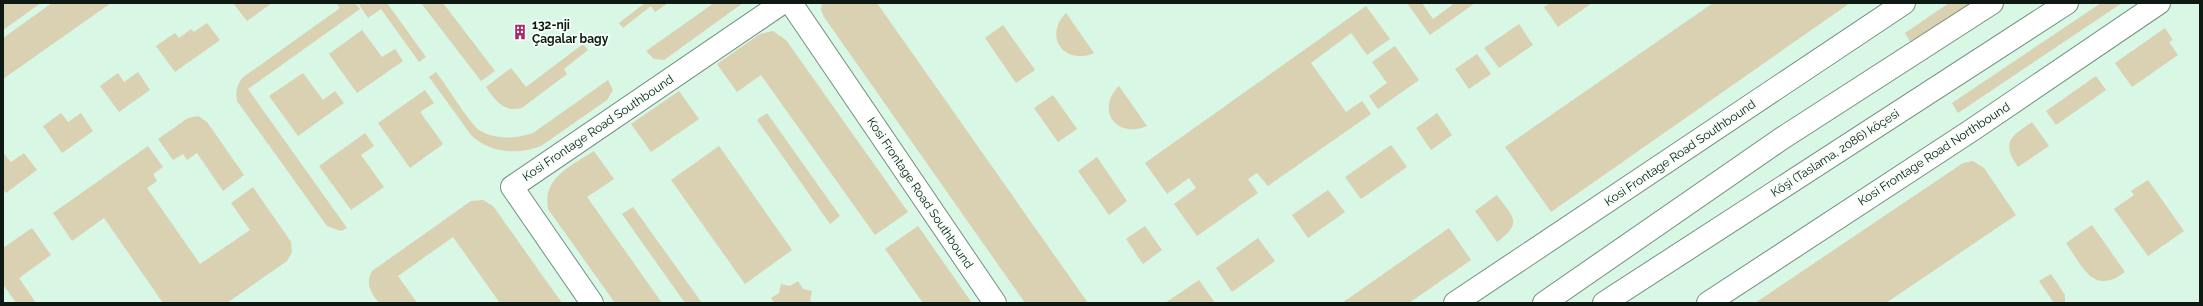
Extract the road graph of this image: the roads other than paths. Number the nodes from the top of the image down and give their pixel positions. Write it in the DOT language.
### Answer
graph roads {
  1 [pos="782,3"];
  2 [pos="791,3"];
  3 [pos="1904,3"];
  4 [pos="1992,3"];
  5 [pos="2067,3"];
  6 [pos="2159,3"];
  7 [pos="592,303"];
  8 [pos="995,303"];
  9 [pos="1455,303"];
  10 [pos="1544,303"];
  11 [pos="1604,303"];
  12 [pos="1708,303"];
  1 -- 7 [label="street, Kosi Frontage Road Southbound"];
  2 -- 8 [label="street, Kosi Frontage Road Southbound"];
  3 -- 9 [label="street, Kosi Frontage Road Southbound"];
  4 -- 10 [label="street"];
  5 -- 11 [label="street, Köşi (Taslama, 2086) köçesi"];
  6 -- 12 [label="street, Kosi Frontage Road Northbound"];
}
